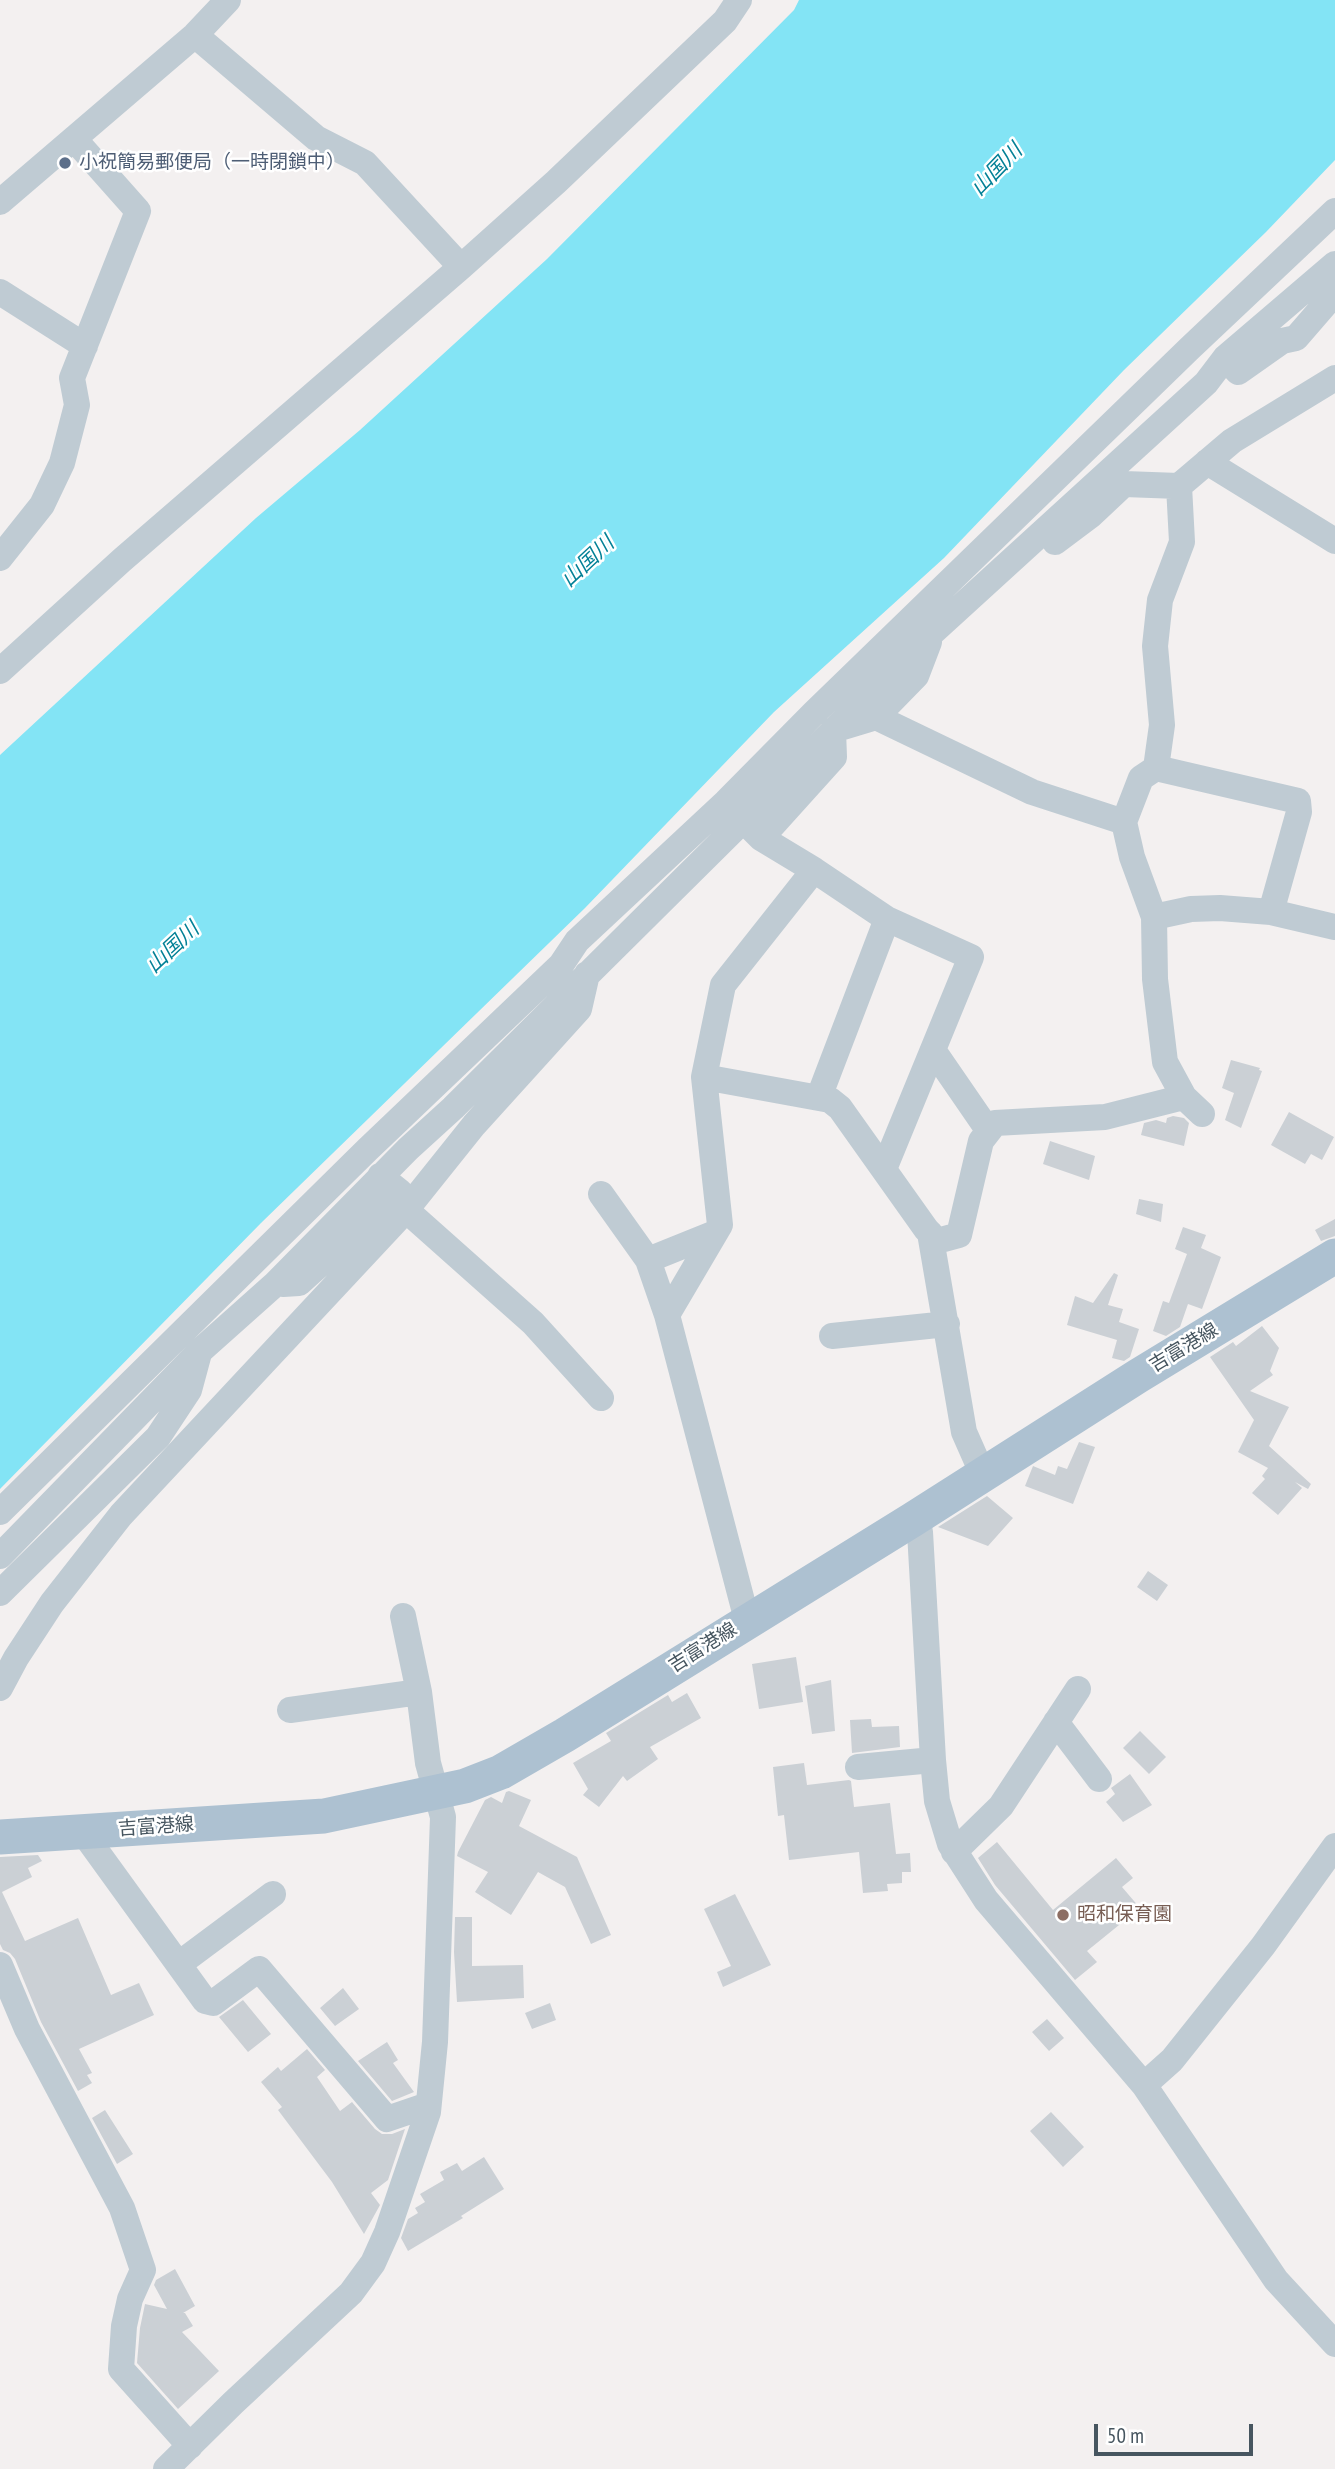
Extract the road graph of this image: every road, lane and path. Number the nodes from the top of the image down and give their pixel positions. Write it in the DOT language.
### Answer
graph roads {
  1 [pos="228,0"];
  2 [pos="739,0"];
  3 [pos="195,35"];
  4 [pos="75,140"];
  5 [pos="0,202"];
  6 [pos="1335,211"];
  7 [pos="1335,227"];
  8 [pos="1279,264"];
  9 [pos="1335,264"];
  10 [pos="461,267"];
  11 [pos="0,292"];
  12 [pos="1335,293"];
  13 [pos="85,346"];
  14 [pos="1189,348"];
  15 [pos="1225,358"];
  16 [pos="1335,379"];
  17 [pos="1206,383"];
  18 [pos="1207,462"];
  19 [pos="1119,477"];
  20 [pos="1179,486"];
  21 [pos="1335,541"];
  22 [pos="0,558"];
  23 [pos="933,632"];
  24 [pos="0,671"];
  25 [pos="876,718"];
  26 [pos="823,722"];
  27 [pos="1156,768"];
  28 [pos="734,811"];
  29 [pos="1124,822"];
  30 [pos="761,838"];
  31 [pos="671,853"];
  32 [pos="814,870"];
  33 [pos="1271,912"];
  34 [pos="1154,917"];
  35 [pos="887,919"];
  36 [pos="1335,927"];
  37 [pos="587,973"];
  38 [pos="933,1050"];
  39 [pos="704,1077"];
  40 [pos="820,1097"];
  41 [pos="988,1130"];
  42 [pos="884,1169"];
  43 [pos="387,1177"];
  44 [pos="600,1194"];
  45 [pos="715,1233"];
  46 [pos="930,1233"];
  47 [pos="262,1256"];
  48 [pos="1335,1256"];
  49 [pos="648,1260"];
  50 [pos="274,1285"];
  51 [pos="667,1315"];
  52 [pos="947,1324"];
  53 [pos="831,1336"];
  54 [pos="200,1351"];
  55 [pos="601,1398"];
  56 [pos="130,1407"];
  57 [pos="99,1454"];
  58 [pos="123,1474"];
  59 [pos="983,1475"];
  60 [pos="144,1491"];
  61 [pos="0,1512"];
  62 [pos="0,1518"];
  63 [pos="912,1520"];
  64 [pos="6,1564"];
  65 [pos="0,1593"];
  66 [pos="403,1616"];
  67 [pos="747,1620"];
  68 [pos="0,1688"];
  69 [pos="1078,1689"];
  70 [pos="419,1692"];
  71 [pos="290,1710"];
  72 [pos="1056,1722"];
  73 [pos="933,1760"];
  74 [pos="858,1767"];
  75 [pos="1099,1779"];
  76 [pos="435,1793"];
  77 [pos="82,1832"];
  78 [pos="0,1837"];
  79 [pos="1335,1846"];
  80 [pos="954,1852"];
  81 [pos="273,1894"];
  82 [pos="178,1964"];
  83 [pos="0,1965"];
  84 [pos="1144,2085"];
  85 [pos="428,2105"];
  86 [pos="1335,2344"];
  87 [pos="190,2446"];
  88 [pos="166,2469"];
  1 -- 3 [label="street"];
  2 -- 10 [label="street"];
  3 -- 4 [label="street"];
  3 -- 10 [label="street"];
  4 -- 5 [label="street"];
  4 -- 13 [label="street"];
  6 -- 8 [label="street"];
  7 -- 8 [label="street"];
  8 -- 14 [label="street"];
  9 -- 15 [label="street"];
  10 -- 24 [label="street"];
  11 -- 13 [label="street"];
  12 -- 15 [label="street"];
  13 -- 22 [label="street"];
  14 -- 17 [label="street"];
  14 -- 26 [label="street"];
  15 -- 17 [label="street"];
  16 -- 18 [label="street"];
  17 -- 19 [label="street"];
  18 -- 20 [label="street"];
  18 -- 21 [label="street"];
  19 -- 20 [label="street"];
  19 -- 23 [label="street"];
  20 -- 27 [label="street"];
  23 -- 25 [label="street"];
  23 -- 26 [label="street"];
  25 -- 26 [label="street"];
  25 -- 29 [label="street"];
  26 -- 28 [label="street"];
  26 -- 30 [label="street"];
  27 -- 29 [label="street"];
  27 -- 33 [label="street"];
  28 -- 30 [label="street"];
  28 -- 31 [label="street"];
  28 -- 37 [label="street"];
  29 -- 34 [label="street"];
  30 -- 32 [label="street"];
  31 -- 37 [label="street"];
  31 -- 43 [label="street"];
  32 -- 35 [label="street"];
  32 -- 39 [label="street"];
  33 -- 34 [label="street"];
  33 -- 36 [label="street"];
  34 -- 41 [label="street"];
  35 -- 38 [label="street"];
  35 -- 40 [label="street"];
  37 -- 43 [label="street"];
  37 -- 43 [label="street"];
  38 -- 41 [label="street"];
  38 -- 42 [label="street"];
  39 -- 40 [label="street"];
  39 -- 45 [label="street"];
  40 -- 42 [label="street"];
  41 -- 46 [label="street"];
  42 -- 46 [label="street"];
  43 -- 47 [label="street"];
  43 -- 50 [label="street"];
  43 -- 55 [label="street"];
  43 -- 60 [label="street"];
  44 -- 49 [label="street"];
  45 -- 49 [label="street"];
  45 -- 51 [label="street"];
  46 -- 52 [label="street"];
  47 -- 50 [label="street"];
  47 -- 56 [label="street"];
  48 -- 59 [label="main road, 吉富港線"];
  49 -- 51 [label="street"];
  50 -- 54 [label="street"];
  51 -- 67 [label="street"];
  52 -- 53 [label="street"];
  52 -- 59 [label="street"];
  54 -- 56 [label="street"];
  54 -- 58 [label="street"];
  56 -- 57 [label="street"];
  56 -- 61 [label="street"];
  56 -- 62 [label="street"];
  57 -- 58 [label="street"];
  57 -- 64 [label="street"];
  58 -- 60 [label="street"];
  58 -- 64 [label="street"];
  59 -- 63 [label="main road, 吉富港線"];
  60 -- 68 [label="street"];
  63 -- 67 [label="main road, 吉富港線"];
  63 -- 73 [label="street"];
  64 -- 65 [label="street"];
  66 -- 70 [label="street"];
  67 -- 76 [label="main road, 吉富港線"];
  69 -- 72 [label="street"];
  70 -- 71 [label="street"];
  70 -- 76 [label="street"];
  72 -- 75 [label="street"];
  72 -- 80 [label="street"];
  73 -- 74 [label="street"];
  73 -- 80 [label="street"];
  76 -- 77 [label="main road, 吉富港線"];
  76 -- 85 [label="street"];
  77 -- 78 [label="main road, 吉富港線"];
  77 -- 82 [label="street"];
  79 -- 84 [label="street"];
  80 -- 84 [label="street"];
  81 -- 82 [label="street"];
  82 -- 85 [label="street"];
  83 -- 87 [label="street"];
  84 -- 86 [label="street"];
  85 -- 87 [label="street"];
  87 -- 88 [label="street"];
}
